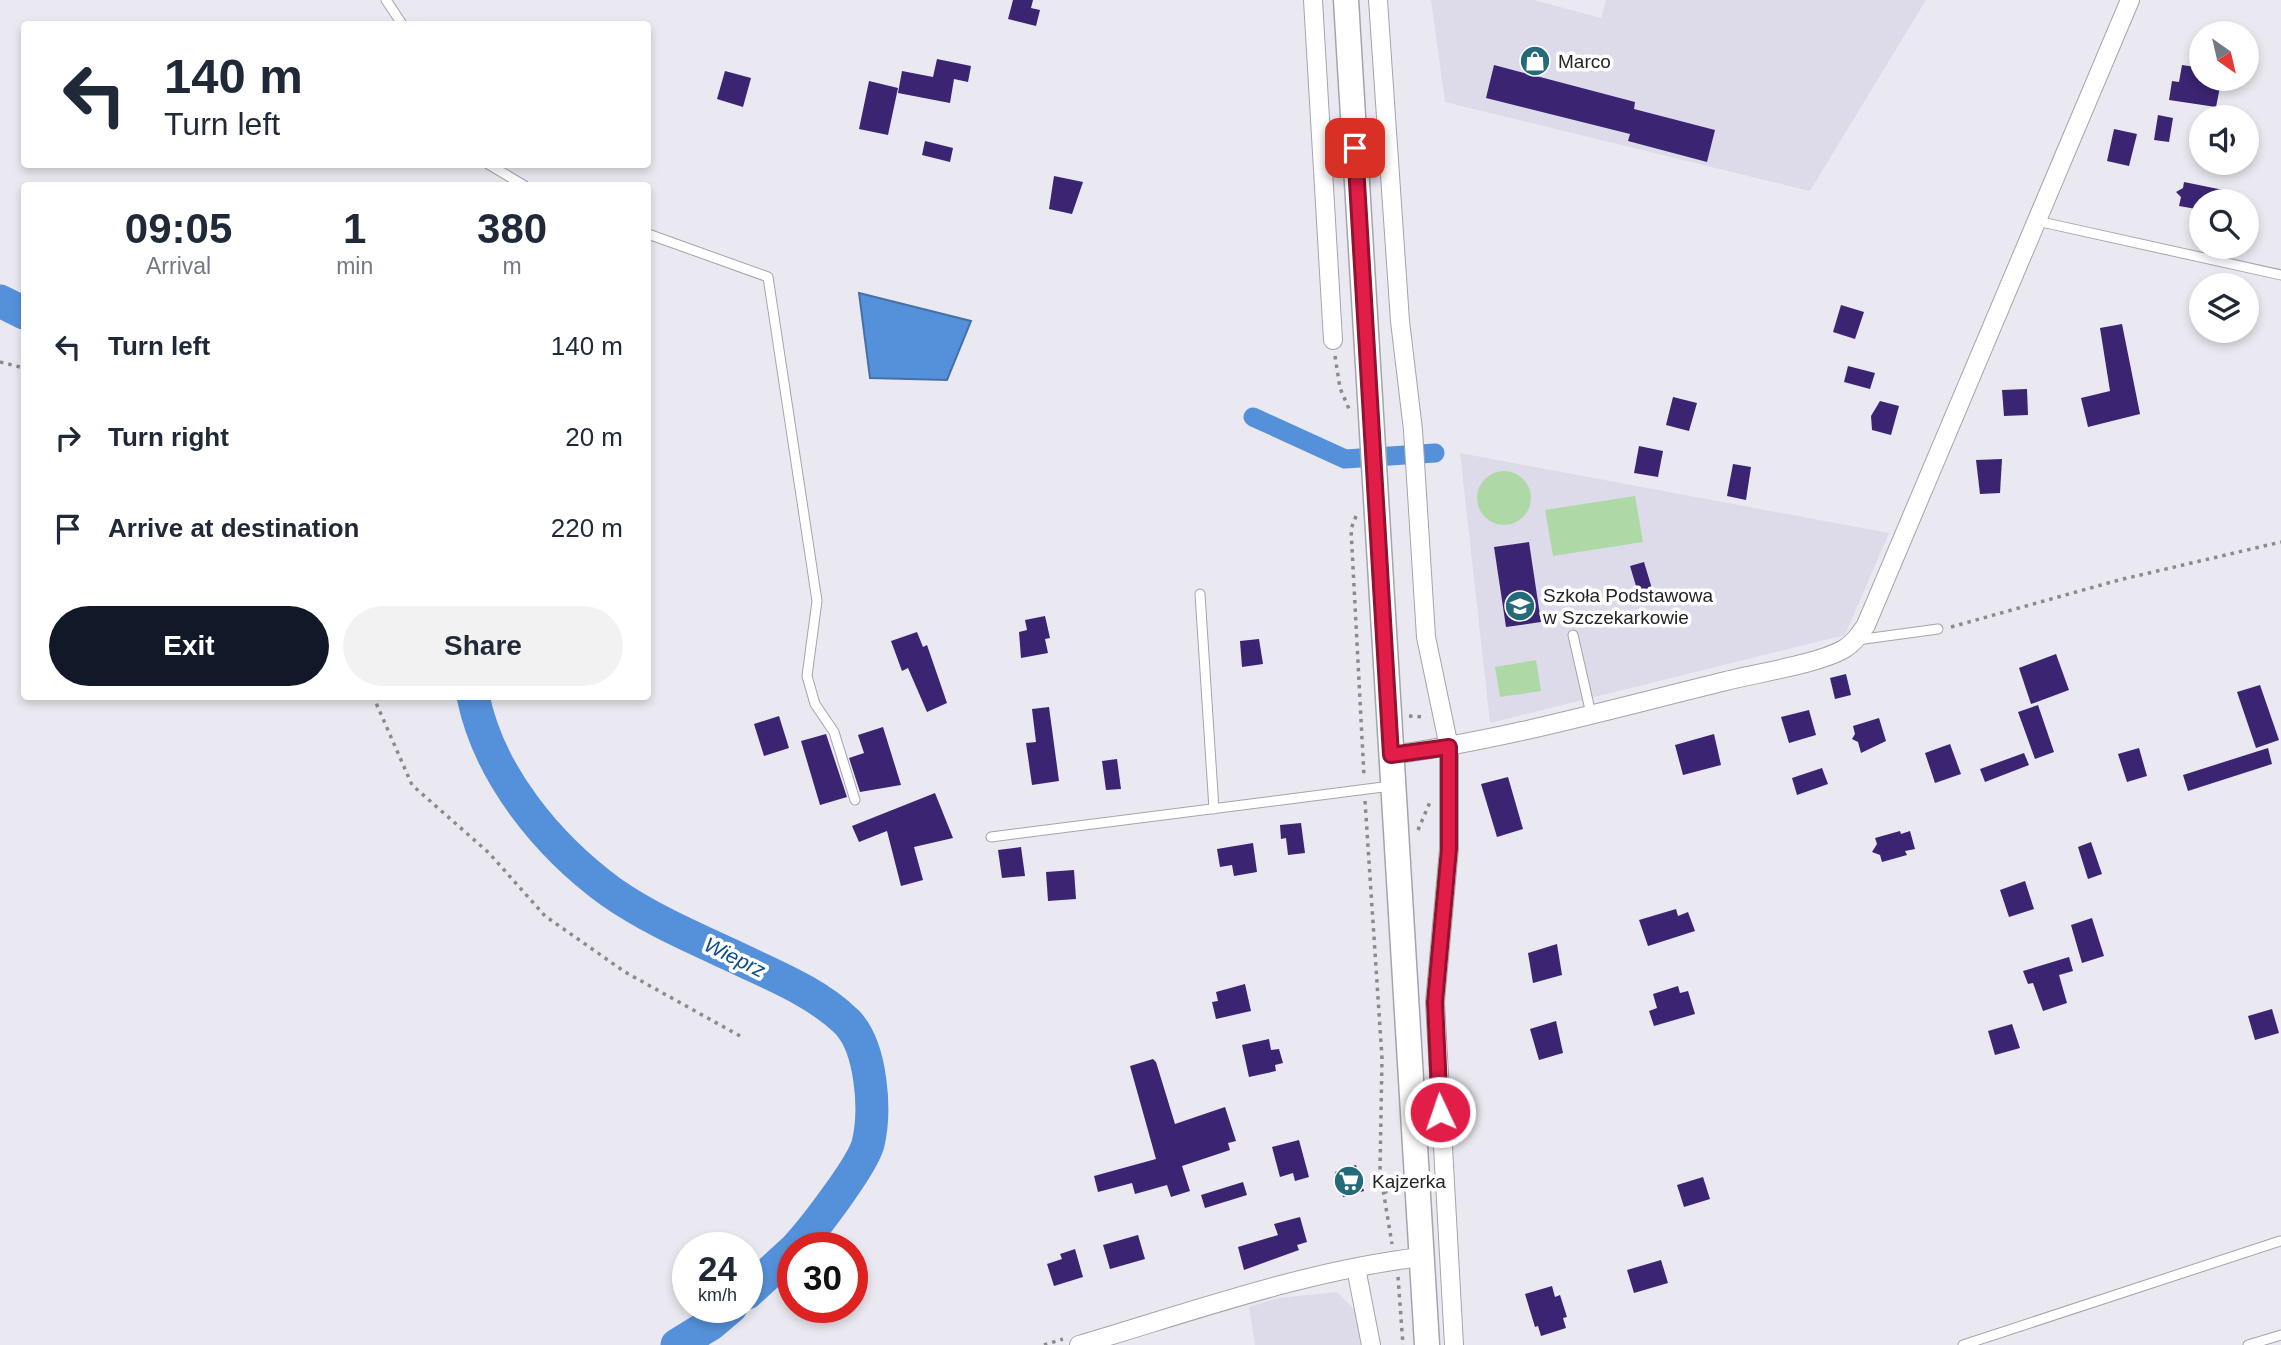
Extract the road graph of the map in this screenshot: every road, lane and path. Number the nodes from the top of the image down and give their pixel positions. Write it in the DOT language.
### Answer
graph roads {
  1 [pos="386,0"];
  2 [pos="1313,0"];
  3 [pos="1346,0"];
  4 [pos="1378,0"];
  5 [pos="2130,0"];
  6 [pos="400,21"];
  7 [pos="495,168"];
  8 [pos="518,182"];
  9 [pos="2036,220"];
  10 [pos="651,235"];
  11 [pos="2281,275"];
  12 [pos="1333,340"];
  13 [pos="0,362"];
  14 [pos="21,367"];
  15 [pos="1350,412"];
  16 [pos="1357,511"];
  17 [pos="2281,542"];
  18 [pos="1200,594"];
  19 [pos="1938,629"];
  20 [pos="1573,635"];
  21 [pos="1855,640"];
  22 [pos="375,700"];
  23 [pos="1591,714"];
  24 [pos="1398,715"];
  25 [pos="1442,716"];
  26 [pos="1449,747"];
  27 [pos="1391,755"];
  28 [pos="1449,775"];
  29 [pos="1393,786"];
  30 [pos="1364,790"];
  31 [pos="855,800"];
  32 [pos="1214,809"];
  33 [pos="1415,836"];
  34 [pos="991,837"];
  35 [pos="740,1036"];
  36 [pos="2280,1241"];
  37 [pos="1421,1257"];
  38 [pos="1394,1260"];
  39 [pos="1356,1268"];
  40 [pos="2281,1335"];
  41 [pos="1079,1345"];
  42 [pos="1371,1345"];
  43 [pos="1403,1345"];
  44 [pos="1427,1345"];
  45 [pos="1454,1345"];
  46 [pos="1963,1345"];
  47 [pos="2248,1345"];
  1 -- 6 [label="lane"];
  2 -- 12 [label="street"];
  3 -- 27 [label="main road"];
  4 -- 25 [label="street"];
  5 -- 9 [label="street"];
  7 -- 8 [label="lane"];
  9 -- 11 [label="lane"];
  9 -- 21 [label="street"];
  10 -- 31 [label="lane"];
  12 -- 15 [label="path"];
  13 -- 14 [label="path"];
  16 -- 30 [label="path"];
  17 -- 19 [label="path"];
  18 -- 32 [label="lane"];
  19 -- 21 [label="lane"];
  20 -- 23 [label="lane"];
  21 -- 23 [label="street"];
  22 -- 35 [label="path"];
  23 -- 26 [label="street"];
  24 -- 25 [label="path"];
  25 -- 26 [label="street"];
  26 -- 27 [label="street"];
  26 -- 28 [label="street"];
  27 -- 29 [label="main road"];
  28 -- 33 [label="path"];
  28 -- 45 [label="street"];
  29 -- 30 [label="lane"];
  29 -- 37 [label="main road"];
  30 -- 32 [label="lane"];
  30 -- 38 [label="path"];
  32 -- 34 [label="lane"];
  36 -- 46 [label="lane"];
  37 -- 38 [label="street"];
  37 -- 44 [label="main road"];
  38 -- 39 [label="street"];
  38 -- 43 [label="path"];
  39 -- 41 [label="street"];
  39 -- 42 [label="street"];
  40 -- 47 [label="lane"];
}
